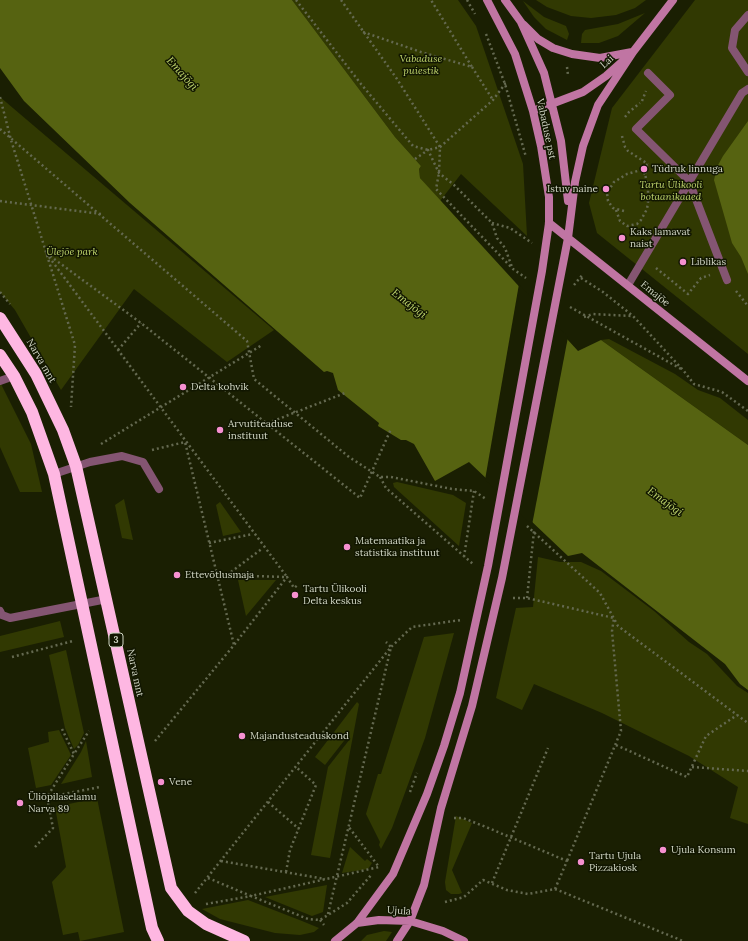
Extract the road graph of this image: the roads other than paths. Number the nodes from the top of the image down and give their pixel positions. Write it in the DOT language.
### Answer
graph roads {
  1 [pos="487,0"];
  2 [pos="505,0"];
  3 [pos="673,0"];
  4 [pos="748,15"];
  5 [pos="521,22"];
  6 [pos="633,52"];
  7 [pos="748,72"];
  8 [pos="648,74"];
  9 [pos="748,89"];
  10 [pos="553,104"];
  11 [pos="533,111"];
  12 [pos="689,182"];
  13 [pos="549,223"];
  14 [pos="568,238"];
  15 [pos="727,280"];
  16 [pos="628,285"];
  17 [pos="0,318"];
  18 [pos="0,355"];
  19 [pos="14,376"];
  20 [pos="0,381"];
  21 [pos="748,381"];
  22 [pos="76,466"];
  23 [pos="54,474"];
  24 [pos="159,489"];
  25 [pos="106,599"];
  26 [pos="82,604"];
  27 [pos="0,611"];
  28 [pos="410,921"];
  29 [pos="357,923"];
  30 [pos="158,941"];
  31 [pos="244,941"];
  32 [pos="335,941"];
  33 [pos="397,941"];
  34 [pos="464,941"];
  1 -- 11 [label="main road, Vabaduse pst"];
  2 -- 5 [label="main road, Vabaduse pst"];
  3 -- 6 [label="main road, Lai"];
  4 -- 7 [label="lane"];
  5 -- 6 [label="main road"];
  5 -- 10 [label="main road, Vabaduse pst"];
  6 -- 10 [label="main road, Lai"];
  6 -- 14 [label="main road"];
  8 -- 12 [label="lane"];
  9 -- 12 [label="lane"];
  10 -- 11 [label="main road, Lai"];
  10 -- 14 [label="main road, Vabaduse pst"];
  11 -- 13 [label="main road, Vabaduse pst"];
  12 -- 15 [label="lane"];
  12 -- 16 [label="lane"];
  13 -- 14 [label="main road, Emajõe"];
  13 -- 29 [label="main road, Vabaduse pst"];
  14 -- 16 [label="main road, Emajõe"];
  14 -- 28 [label="main road"];
  16 -- 21 [label="main road, Emajõe"];
  17 -- 22 [label="highway, Narva mnt / 3"];
  18 -- 19 [label="highway"];
  19 -- 20 [label="lane"];
  19 -- 23 [label="highway"];
  22 -- 23 [label="lane"];
  22 -- 24 [label="lane"];
  22 -- 25 [label="highway, Narva mnt / 3"];
  23 -- 26 [label="highway"];
  25 -- 26 [label="lane"];
  25 -- 31 [label="highway, Narva mnt / 3"];
  26 -- 27 [label="lane"];
  26 -- 30 [label="highway"];
  28 -- 29 [label="main road, Ujula"];
  28 -- 33 [label="main road"];
  28 -- 34 [label="main road, Ujula"];
  29 -- 32 [label="main road"];
}
